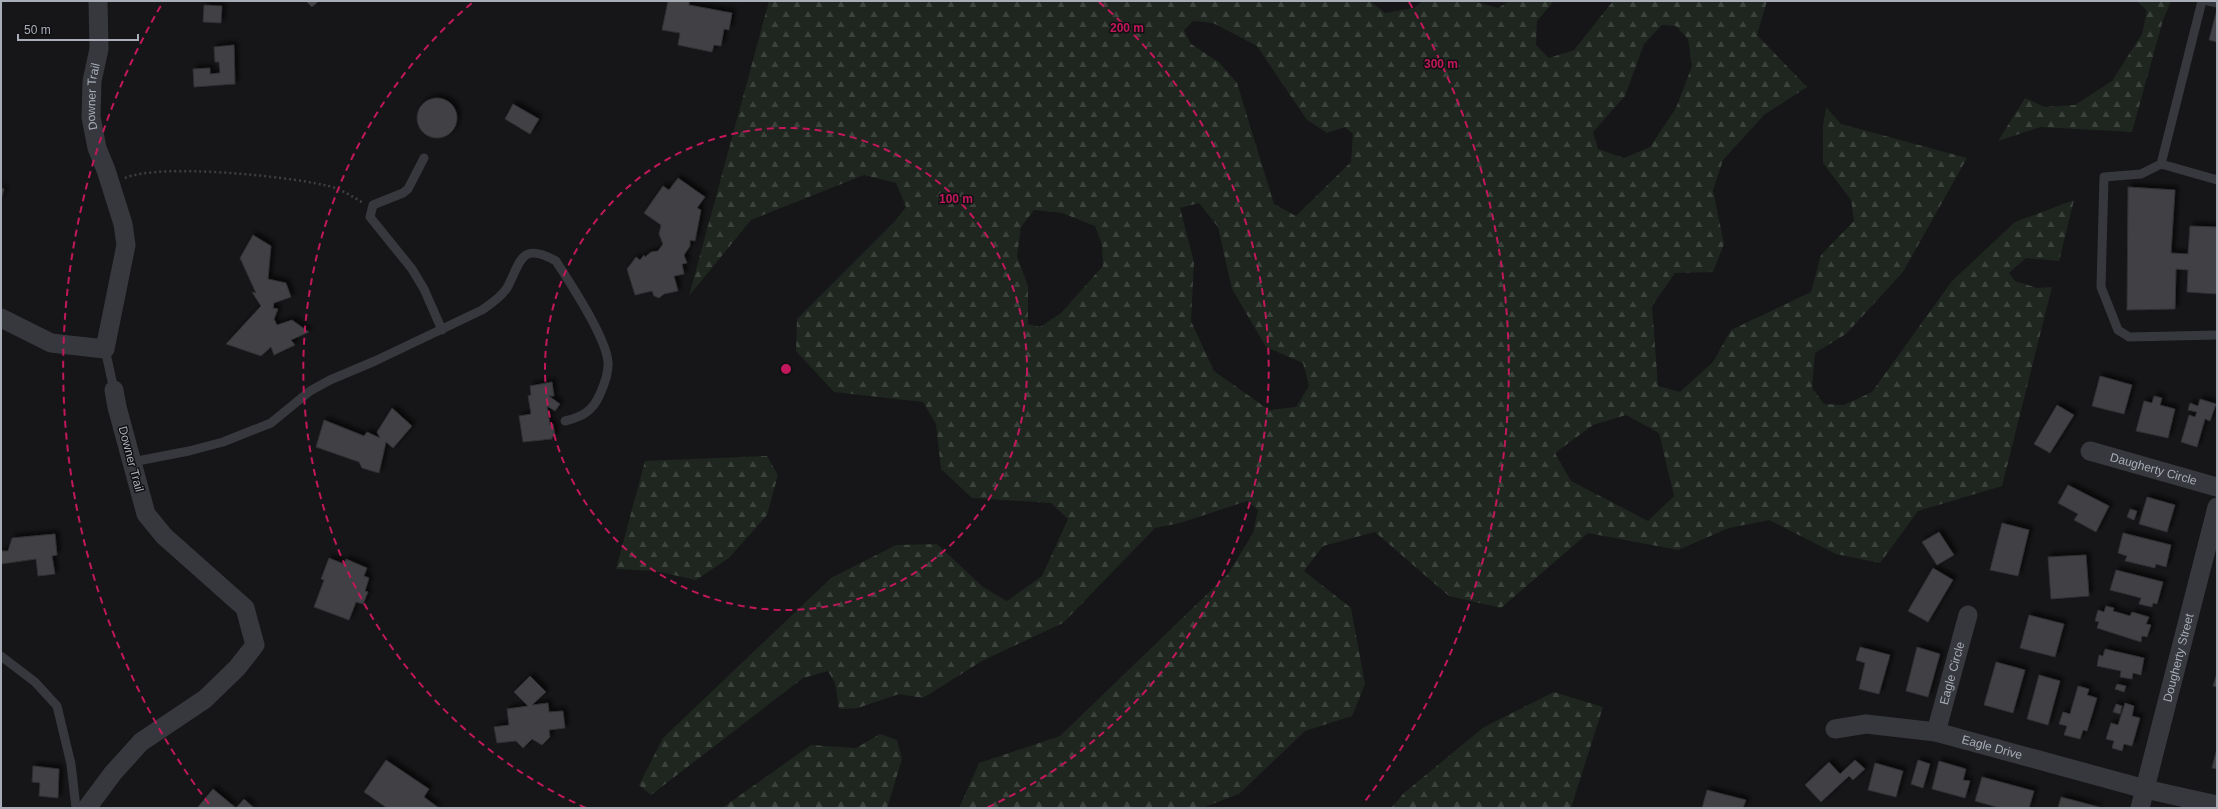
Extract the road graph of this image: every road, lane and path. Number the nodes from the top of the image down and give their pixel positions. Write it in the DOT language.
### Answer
graph roads {
  1 [pos="98,1"];
  2 [pos="2202,1"];
  3 [pos="2208,1"];
  4 [pos="2217,3"];
  5 [pos="424,158"];
  6 [pos="2161,164"];
  7 [pos="2217,180"];
  8 [pos="110,185"];
  9 [pos="372,208"];
  10 [pos="1,318"];
  11 [pos="442,330"];
  12 [pos="2217,334"];
  13 [pos="105,349"];
  14 [pos="114,390"];
  15 [pos="565,421"];
  16 [pos="2090,451"];
  17 [pos="132,462"];
  18 [pos="2217,487"];
  19 [pos="2217,507"];
  20 [pos="1968,615"];
  21 [pos="1,656"];
  22 [pos="1835,729"];
  23 [pos="1936,732"];
  24 [pos="2145,789"];
  25 [pos="2217,805"];
  26 [pos="76,808"];
  27 [pos="87,808"];
  28 [pos="2140,808"];
  1 -- 8 [label="street, Downer Trail"];
  2 -- 6 [label="lane"];
  3 -- 4 [label="lane"];
  5 -- 9 [label="lane"];
  6 -- 7 [label="lane"];
  6 -- 12 [label="lane"];
  8 -- 9 [label="path"];
  8 -- 13 [label="street, Downer Trail"];
  9 -- 11 [label="lane"];
  10 -- 13 [label="street"];
  11 -- 15 [label="lane"];
  11 -- 17 [label="lane"];
  13 -- 14 [label="lane, Downer Trail"];
  14 -- 17 [label="street, Downer Trail"];
  16 -- 18 [label="street, Daugherty Circle"];
  17 -- 27 [label="street, Downer Trail"];
  19 -- 24 [label="street, Dougherty Street"];
  20 -- 23 [label="street, Eagle Circle"];
  21 -- 26 [label="lane"];
  22 -- 23 [label="street, Eagle Drive"];
  23 -- 24 [label="street, Eagle Drive"];
  24 -- 25 [label="street, Eagle Drive"];
  24 -- 28 [label="street, Dougherty Street"];
}
